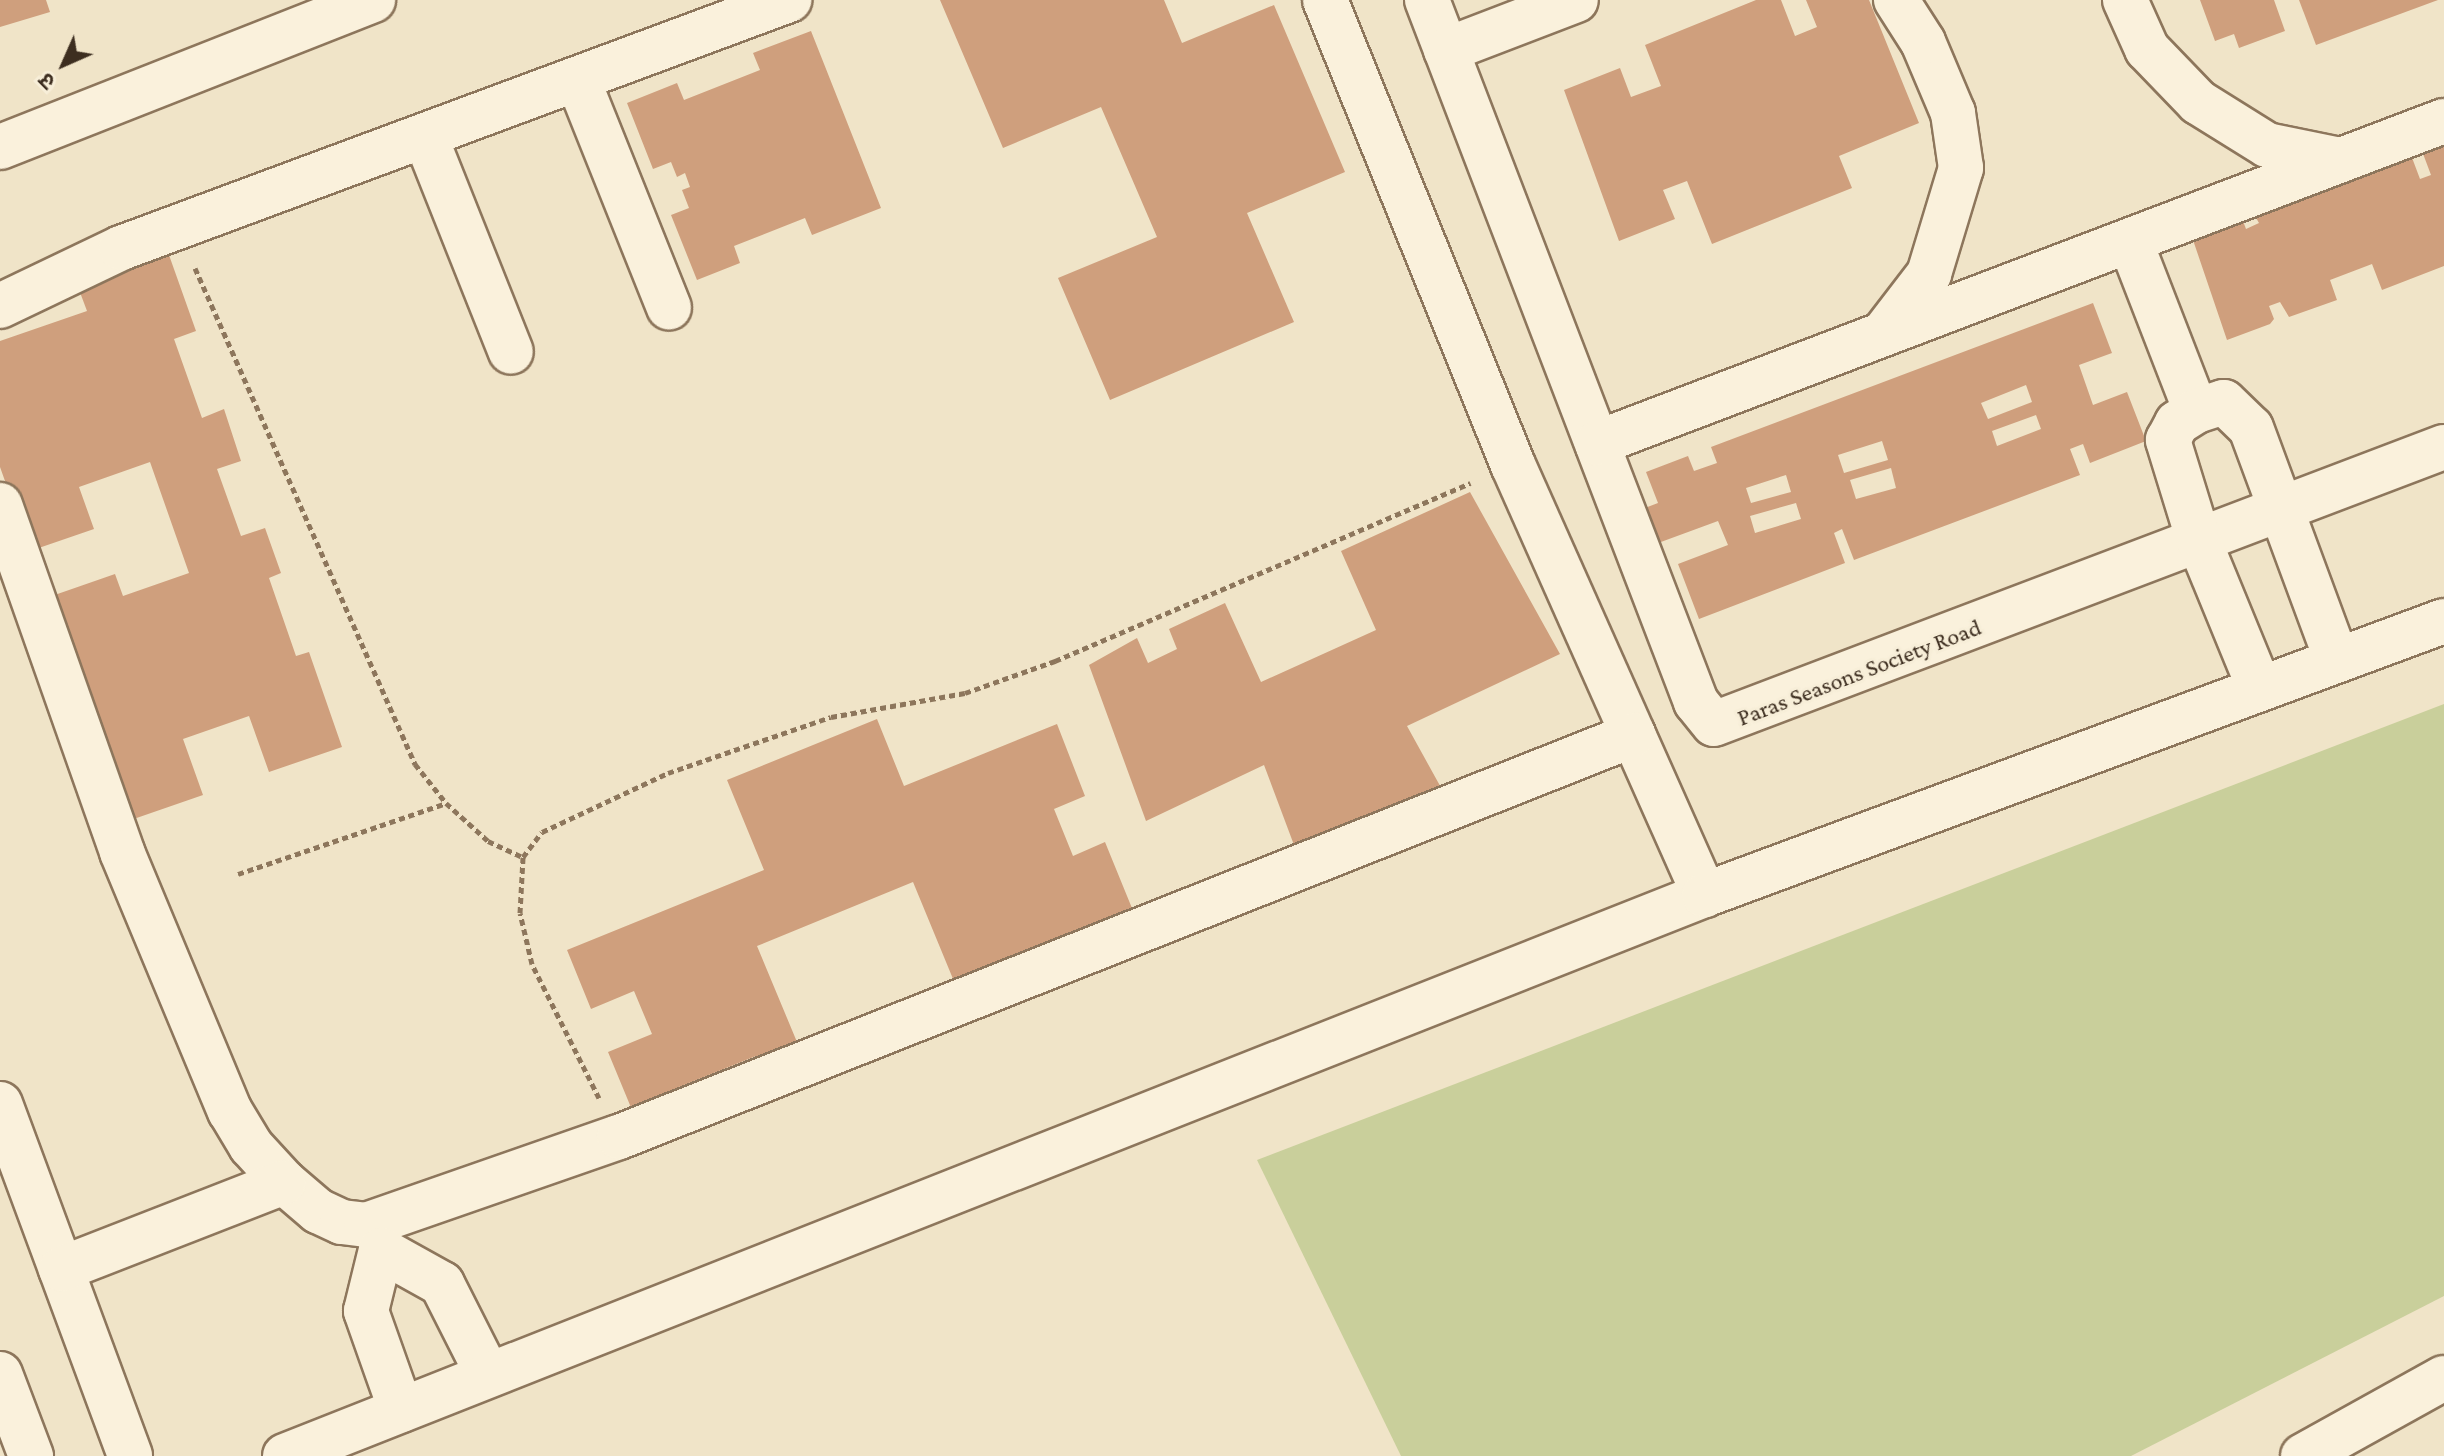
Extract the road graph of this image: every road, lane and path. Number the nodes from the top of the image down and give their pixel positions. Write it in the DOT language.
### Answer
graph roads {
  1 [pos="373,0"];
  2 [pos="789,0"];
  3 [pos="1325,0"];
  4 [pos="1427,0"];
  5 [pos="1576,0"];
  6 [pos="1896,0"];
  7 [pos="2125,0"];
  8 [pos="1446,50"];
  9 [pos="578,80"];
  10 [pos="2444,121"];
  11 [pos="425,136"];
  12 [pos="0,147"];
  13 [pos="2340,160"];
  14 [pos="177,228"];
  15 [pos="2130,241"];
  16 [pos="0,306"];
  17 [pos="669,307"];
  18 [pos="1883,334"];
  19 [pos="511,352"];
  20 [pos="2196,411"];
  21 [pos="1597,443"];
  22 [pos="2444,447"];
  23 [pos="1513,465"];
  24 [pos="0,505"];
  25 [pos="2280,509"];
  26 [pos="2199,541"];
  27 [pos="2444,621"];
  28 [pos="2336,658"];
  29 [pos="2259,687"];
  30 [pos="1633,735"];
  31 [pos="446,803"];
  32 [pos="523,857"];
  33 [pos="238,874"];
  34 [pos="1704,895"];
  35 [pos="0,1104"];
  36 [pos="619,1137"];
  37 [pos="284,1182"];
  38 [pos="374,1238"];
  39 [pos="61,1269"];
  40 [pos="0,1374"];
  41 [pos="488,1375"];
  42 [pos="2444,1378"];
  43 [pos="401,1410"];
  44 [pos="31,1456"];
  45 [pos="130,1456"];
  46 [pos="285,1456"];
  47 [pos="2303,1456"];
  1 -- 12 [label="street"];
  2 -- 9 [label="street"];
  3 -- 23 [label="street"];
  4 -- 8 [label="street, Paras Seasons Society Road"];
  5 -- 8 [label="street"];
  6 -- 18 [label="street"];
  7 -- 13 [label="street"];
  8 -- 21 [label="street, Paras Seasons Society Road"];
  9 -- 11 [label="street"];
  9 -- 17 [label="street"];
  10 -- 13 [label="street"];
  11 -- 14 [label="street"];
  11 -- 19 [label="street"];
  13 -- 15 [label="street"];
  14 -- 16 [label="street"];
  14 -- 31 [label="path"];
  15 -- 18 [label="street"];
  15 -- 20 [label="street"];
  18 -- 21 [label="street"];
  20 -- 25 [label="street"];
  20 -- 26 [label="street"];
  21 -- 26 [label="street, Paras Seasons Society Road"];
  22 -- 25 [label="street, Paras Seasons Society Road"];
  23 -- 30 [label="street"];
  23 -- 32 [label="path"];
  24 -- 37 [label="street"];
  25 -- 26 [label="street, Paras Seasons Society Road"];
  25 -- 28 [label="street"];
  26 -- 29 [label="street"];
  27 -- 28 [label="street"];
  28 -- 29 [label="street"];
  29 -- 34 [label="street"];
  30 -- 34 [label="street"];
  30 -- 36 [label="street"];
  31 -- 32 [label="path"];
  31 -- 33 [label="path"];
  32 -- 36 [label="path"];
  34 -- 41 [label="street"];
  35 -- 39 [label="street"];
  36 -- 38 [label="street"];
  37 -- 38 [label="street"];
  37 -- 39 [label="street"];
  38 -- 41 [label="street"];
  38 -- 43 [label="street"];
  39 -- 45 [label="street"];
  40 -- 44 [label="street"];
  41 -- 43 [label="street"];
  42 -- 47 [label="street"];
  43 -- 46 [label="street"];
}
